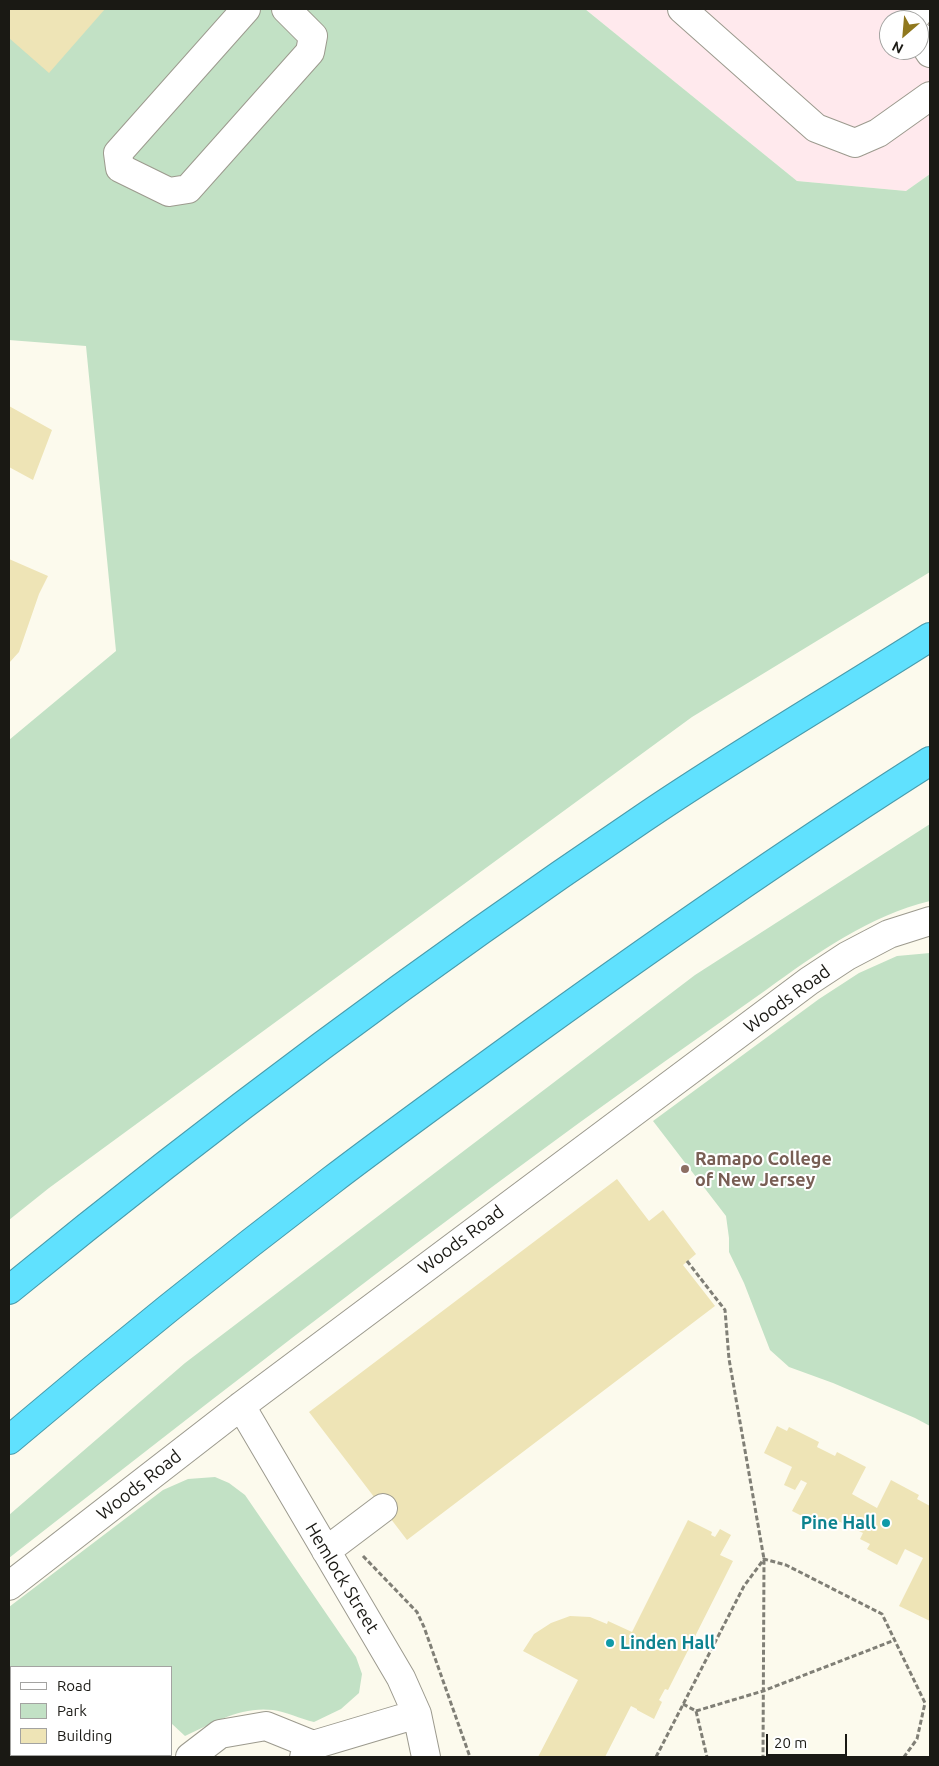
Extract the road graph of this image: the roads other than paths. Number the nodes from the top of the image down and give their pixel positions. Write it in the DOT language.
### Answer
graph roads {
  1 [pos="246,9"];
  2 [pos="286,9"];
  3 [pos="682,9"];
  4 [pos="930,96"];
  5 [pos="930,637"];
  6 [pos="930,761"];
  7 [pos="930,921"];
  8 [pos="9,1290"];
  9 [pos="241,1406"];
  10 [pos="9,1440"];
  11 [pos="383,1508"];
  12 [pos="336,1544"];
  13 [pos="9,1586"];
  14 [pos="417,1714"];
  15 [pos="308,1751"];
  16 [pos="190,1757"];
  17 [pos="426,1757"];
  1 -- 2 [label="street"];
  3 -- 4 [label="street"];
  5 -- 8 [label="highway"];
  6 -- 10 [label="highway"];
  7 -- 9 [label="street, Woods Road"];
  9 -- 12 [label="street, Hemlock Street"];
  9 -- 13 [label="street, Woods Road"];
  11 -- 12 [label="street"];
  12 -- 14 [label="street, Hemlock Street"];
  14 -- 15 [label="street"];
  14 -- 17 [label="street, Hemlock Street"];
  15 -- 16 [label="street"];
}
